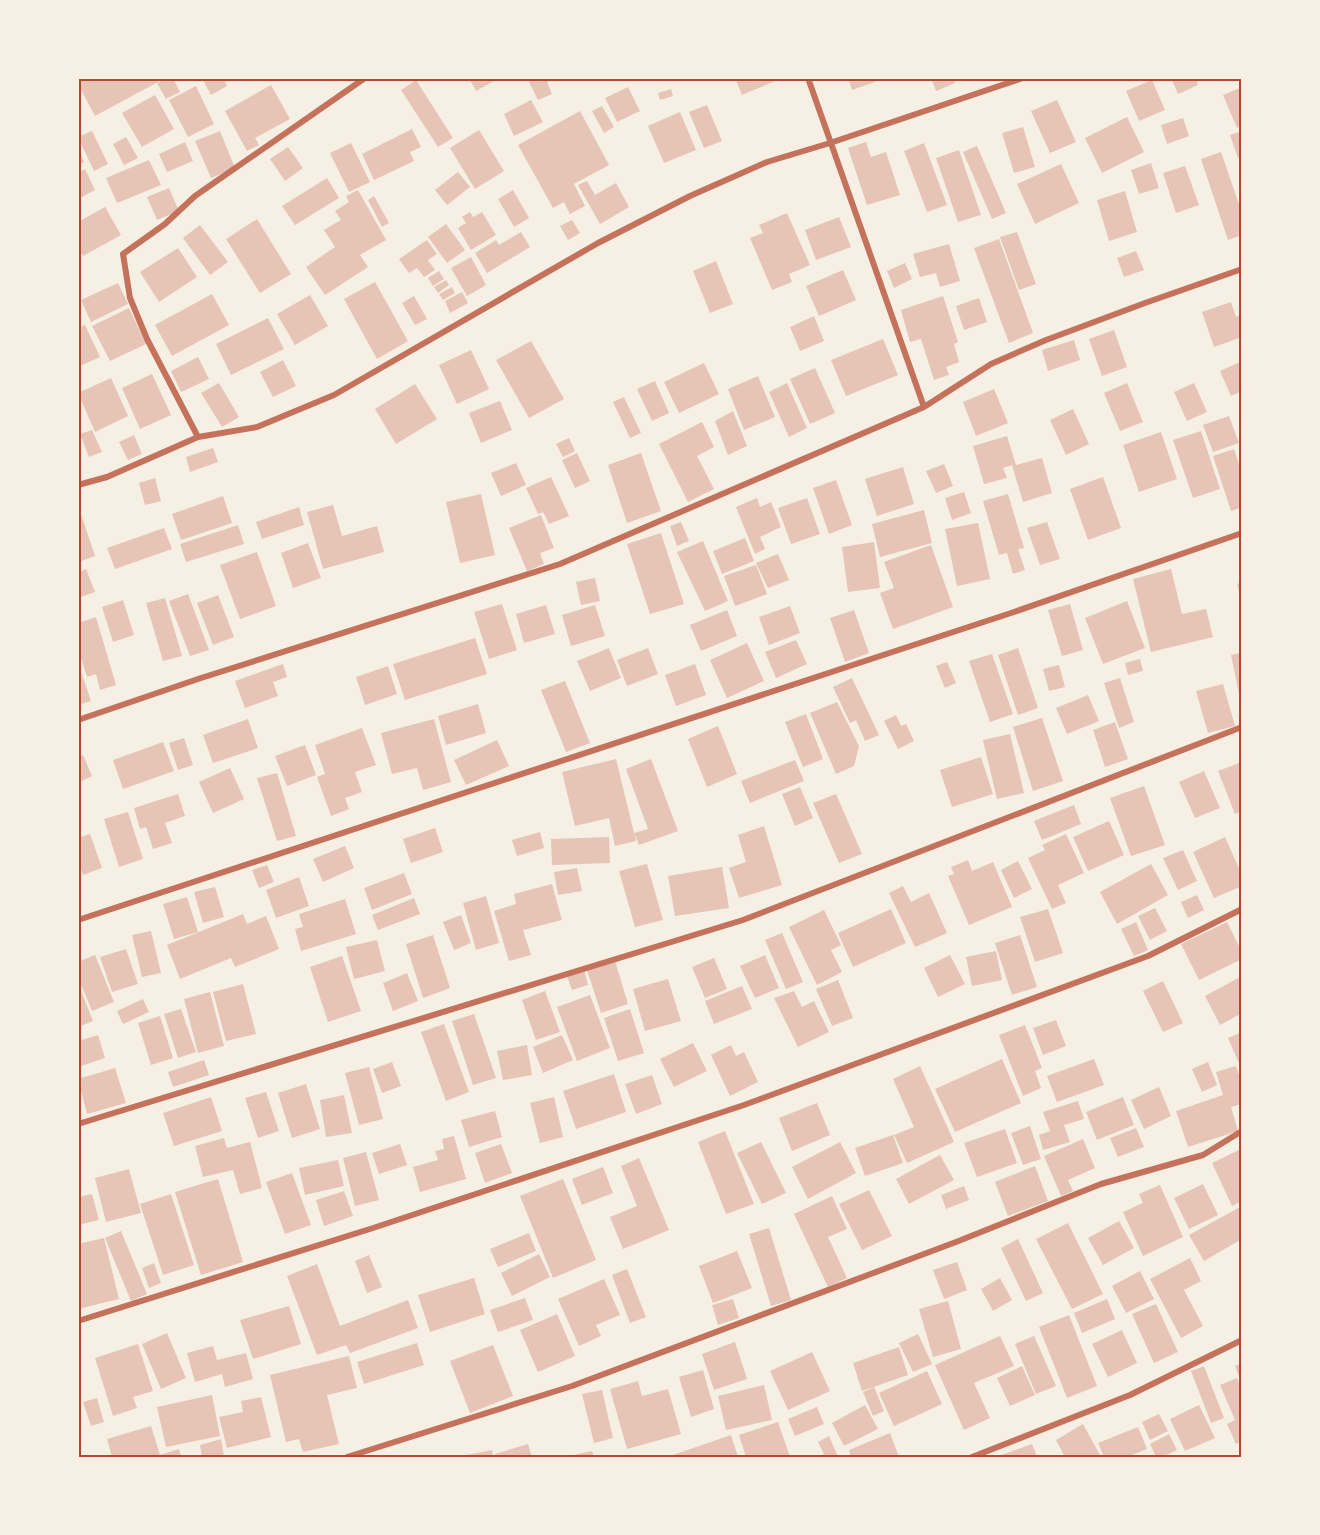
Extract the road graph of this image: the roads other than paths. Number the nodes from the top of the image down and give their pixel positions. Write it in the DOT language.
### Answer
graph roads {
  1 [pos="365,78"];
  2 [pos="808,78"];
  3 [pos="1023,78"];
  4 [pos="830,143"];
  5 [pos="1242,269"];
  6 [pos="924,407"];
  7 [pos="198,436"];
  8 [pos="78,485"];
  9 [pos="1242,533"];
  10 [pos="78,720"];
  11 [pos="1242,727"];
  12 [pos="1242,909"];
  13 [pos="78,920"];
  14 [pos="78,1124"];
  15 [pos="1242,1131"];
  16 [pos="78,1321"];
  17 [pos="1242,1340"];
  18 [pos="347,1457"];
  19 [pos="972,1457"];
  1 -- 7 [label="street"];
  2 -- 4 [label="street"];
  3 -- 4 [label="street"];
  4 -- 6 [label="street"];
  4 -- 7 [label="street"];
  5 -- 6 [label="street"];
  6 -- 10 [label="street"];
  7 -- 8 [label="street"];
  9 -- 13 [label="street"];
  11 -- 14 [label="street"];
  12 -- 16 [label="street"];
  15 -- 18 [label="street"];
  17 -- 19 [label="street"];
}
